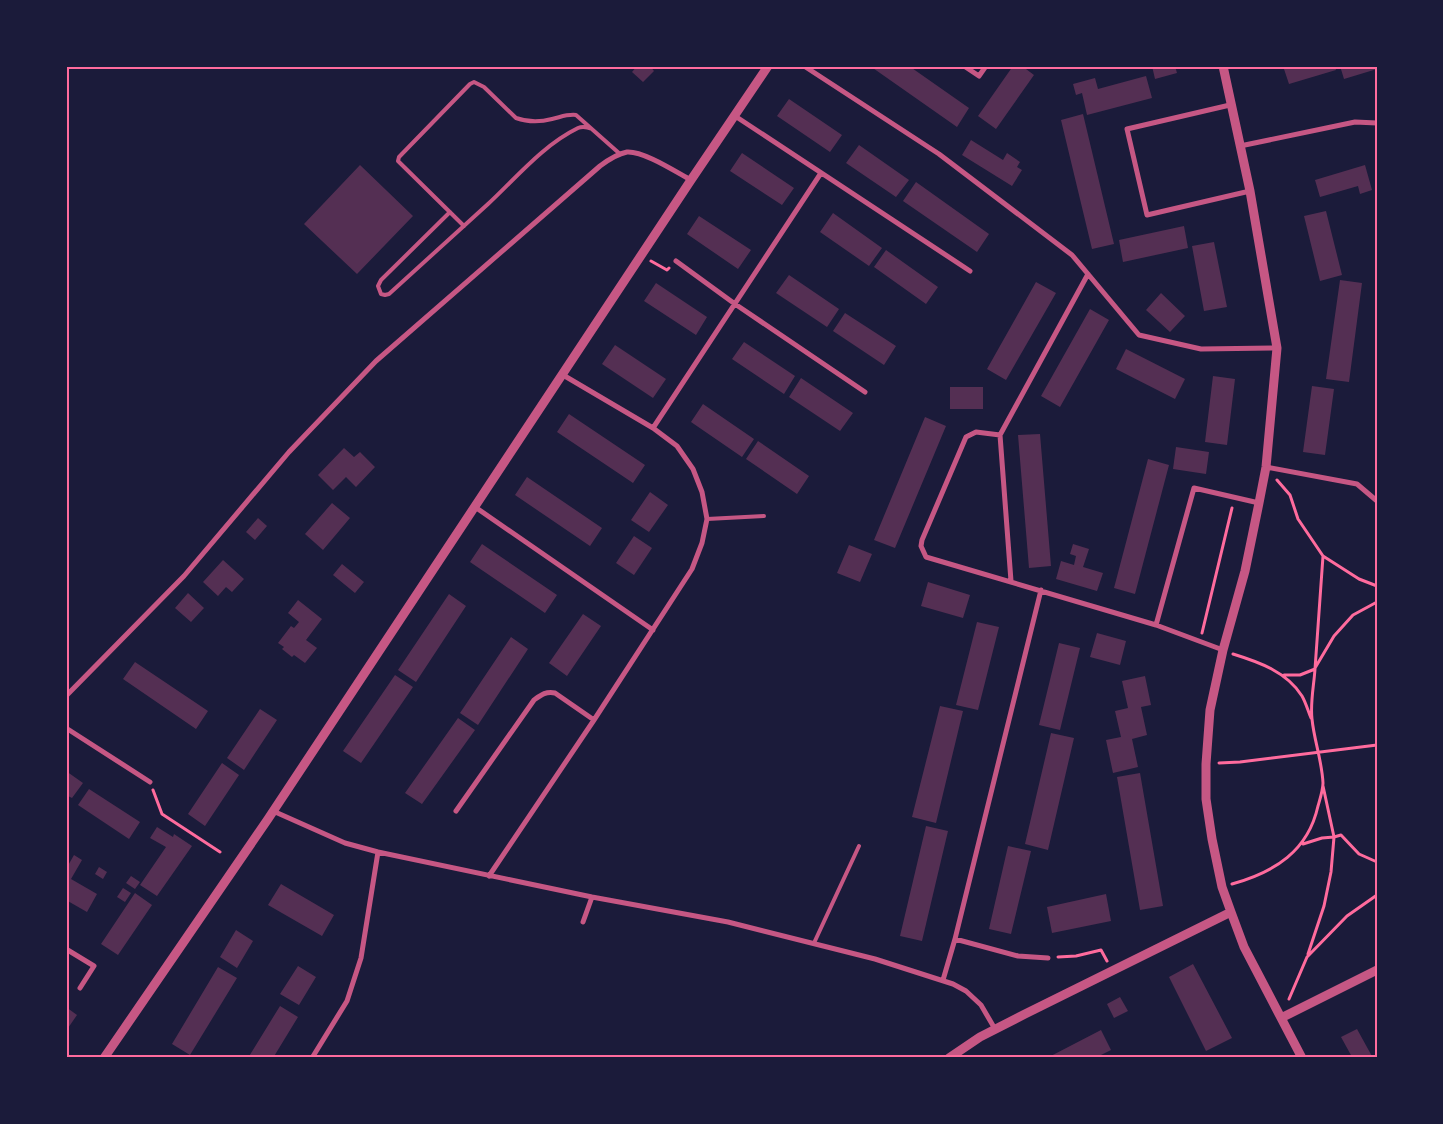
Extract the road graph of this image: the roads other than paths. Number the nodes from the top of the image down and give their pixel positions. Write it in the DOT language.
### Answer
graph roads {
  1 [pos="768,66"];
  2 [pos="804,66"];
  3 [pos="964,66"];
  4 [pos="986,66"];
  5 [pos="1223,66"];
  6 [pos="1230,105"];
  7 [pos="735,116"];
  8 [pos="1377,123"];
  9 [pos="592,129"];
  10 [pos="1240,146"];
  11 [pos="620,154"];
  12 [pos="821,173"];
  13 [pos="691,180"];
  14 [pos="1250,191"];
  15 [pos="450,212"];
  16 [pos="464,226"];
  17 [pos="676,261"];
  18 [pos="970,272"];
  19 [pos="1088,274"];
  20 [pos="735,304"];
  21 [pos="1278,348"];
  22 [pos="563,375"];
  23 [pos="865,392"];
  24 [pos="653,428"];
  25 [pos="1000,435"];
  26 [pos="1266,467"];
  27 [pos="1377,502"];
  28 [pos="1259,503"];
  29 [pos="475,507"];
  30 [pos="764,516"];
  31 [pos="707,519"];
  32 [pos="1011,581"];
  33 [pos="1041,590"];
  34 [pos="1156,625"];
  35 [pos="653,630"];
  36 [pos="1223,650"];
  37 [pos="66,696"];
  38 [pos="594,720"];
  39 [pos="66,728"];
  40 [pos="150,782"];
  41 [pos="273,811"];
  42 [pos="456,811"];
  43 [pos="859,846"];
  44 [pos="378,852"];
  45 [pos="489,876"];
  46 [pos="592,897"];
  47 [pos="1231,912"];
  48 [pos="583,922"];
  49 [pos="955,939"];
  50 [pos="814,944"];
  51 [pos="66,949"];
  52 [pos="1048,958"];
  53 [pos="1377,970"];
  54 [pos="943,980"];
  55 [pos="80,988"];
  56 [pos="1281,1018"];
  57 [pos="995,1029"];
  58 [pos="104,1058"];
  59 [pos="312,1058"];
  60 [pos="949,1058"];
  61 [pos="1302,1058"];
  1 -- 7 [label="street"];
  2 -- 19 [label="street"];
  3 -- 4 [label="street"];
  5 -- 6 [label="street"];
  6 -- 10 [label="street"];
  6 -- 14 [label="street"];
  7 -- 12 [label="street"];
  7 -- 13 [label="street"];
  8 -- 10 [label="street"];
  9 -- 11 [label="lane"];
  9 -- 15 [label="lane"];
  9 -- 16 [label="lane"];
  10 -- 14 [label="street"];
  11 -- 13 [label="street"];
  11 -- 37 [label="street"];
  12 -- 18 [label="street"];
  12 -- 20 [label="street"];
  13 -- 22 [label="street"];
  14 -- 21 [label="street"];
  15 -- 16 [label="lane"];
  15 -- 16 [label="lane"];
  17 -- 20 [label="street"];
  19 -- 21 [label="street"];
  19 -- 25 [label="street"];
  20 -- 23 [label="street"];
  20 -- 24 [label="street"];
  21 -- 26 [label="street"];
  22 -- 24 [label="street"];
  22 -- 29 [label="street"];
  24 -- 31 [label="street"];
  25 -- 32 [label="street"];
  25 -- 32 [label="street"];
  26 -- 27 [label="street"];
  26 -- 28 [label="street"];
  28 -- 34 [label="street"];
  28 -- 36 [label="street"];
  29 -- 35 [label="street"];
  29 -- 41 [label="street"];
  30 -- 31 [label="lane"];
  31 -- 35 [label="street"];
  32 -- 33 [label="street"];
  33 -- 34 [label="street"];
  33 -- 49 [label="street"];
  34 -- 36 [label="street"];
  35 -- 38 [label="street"];
  36 -- 47 [label="street"];
  38 -- 42 [label="street"];
  38 -- 45 [label="street"];
  39 -- 40 [label="street"];
  41 -- 44 [label="street"];
  41 -- 58 [label="street"];
  43 -- 50 [label="lane"];
  44 -- 45 [label="street"];
  44 -- 59 [label="street"];
  45 -- 46 [label="street"];
  46 -- 48 [label="street"];
  46 -- 50 [label="street"];
  47 -- 56 [label="street"];
  47 -- 57 [label="street"];
  49 -- 52 [label="street"];
  49 -- 54 [label="street"];
  50 -- 54 [label="street"];
  51 -- 55 [label="street"];
  53 -- 56 [label="street"];
  54 -- 57 [label="street"];
  56 -- 61 [label="street"];
  57 -- 60 [label="street"];
}
